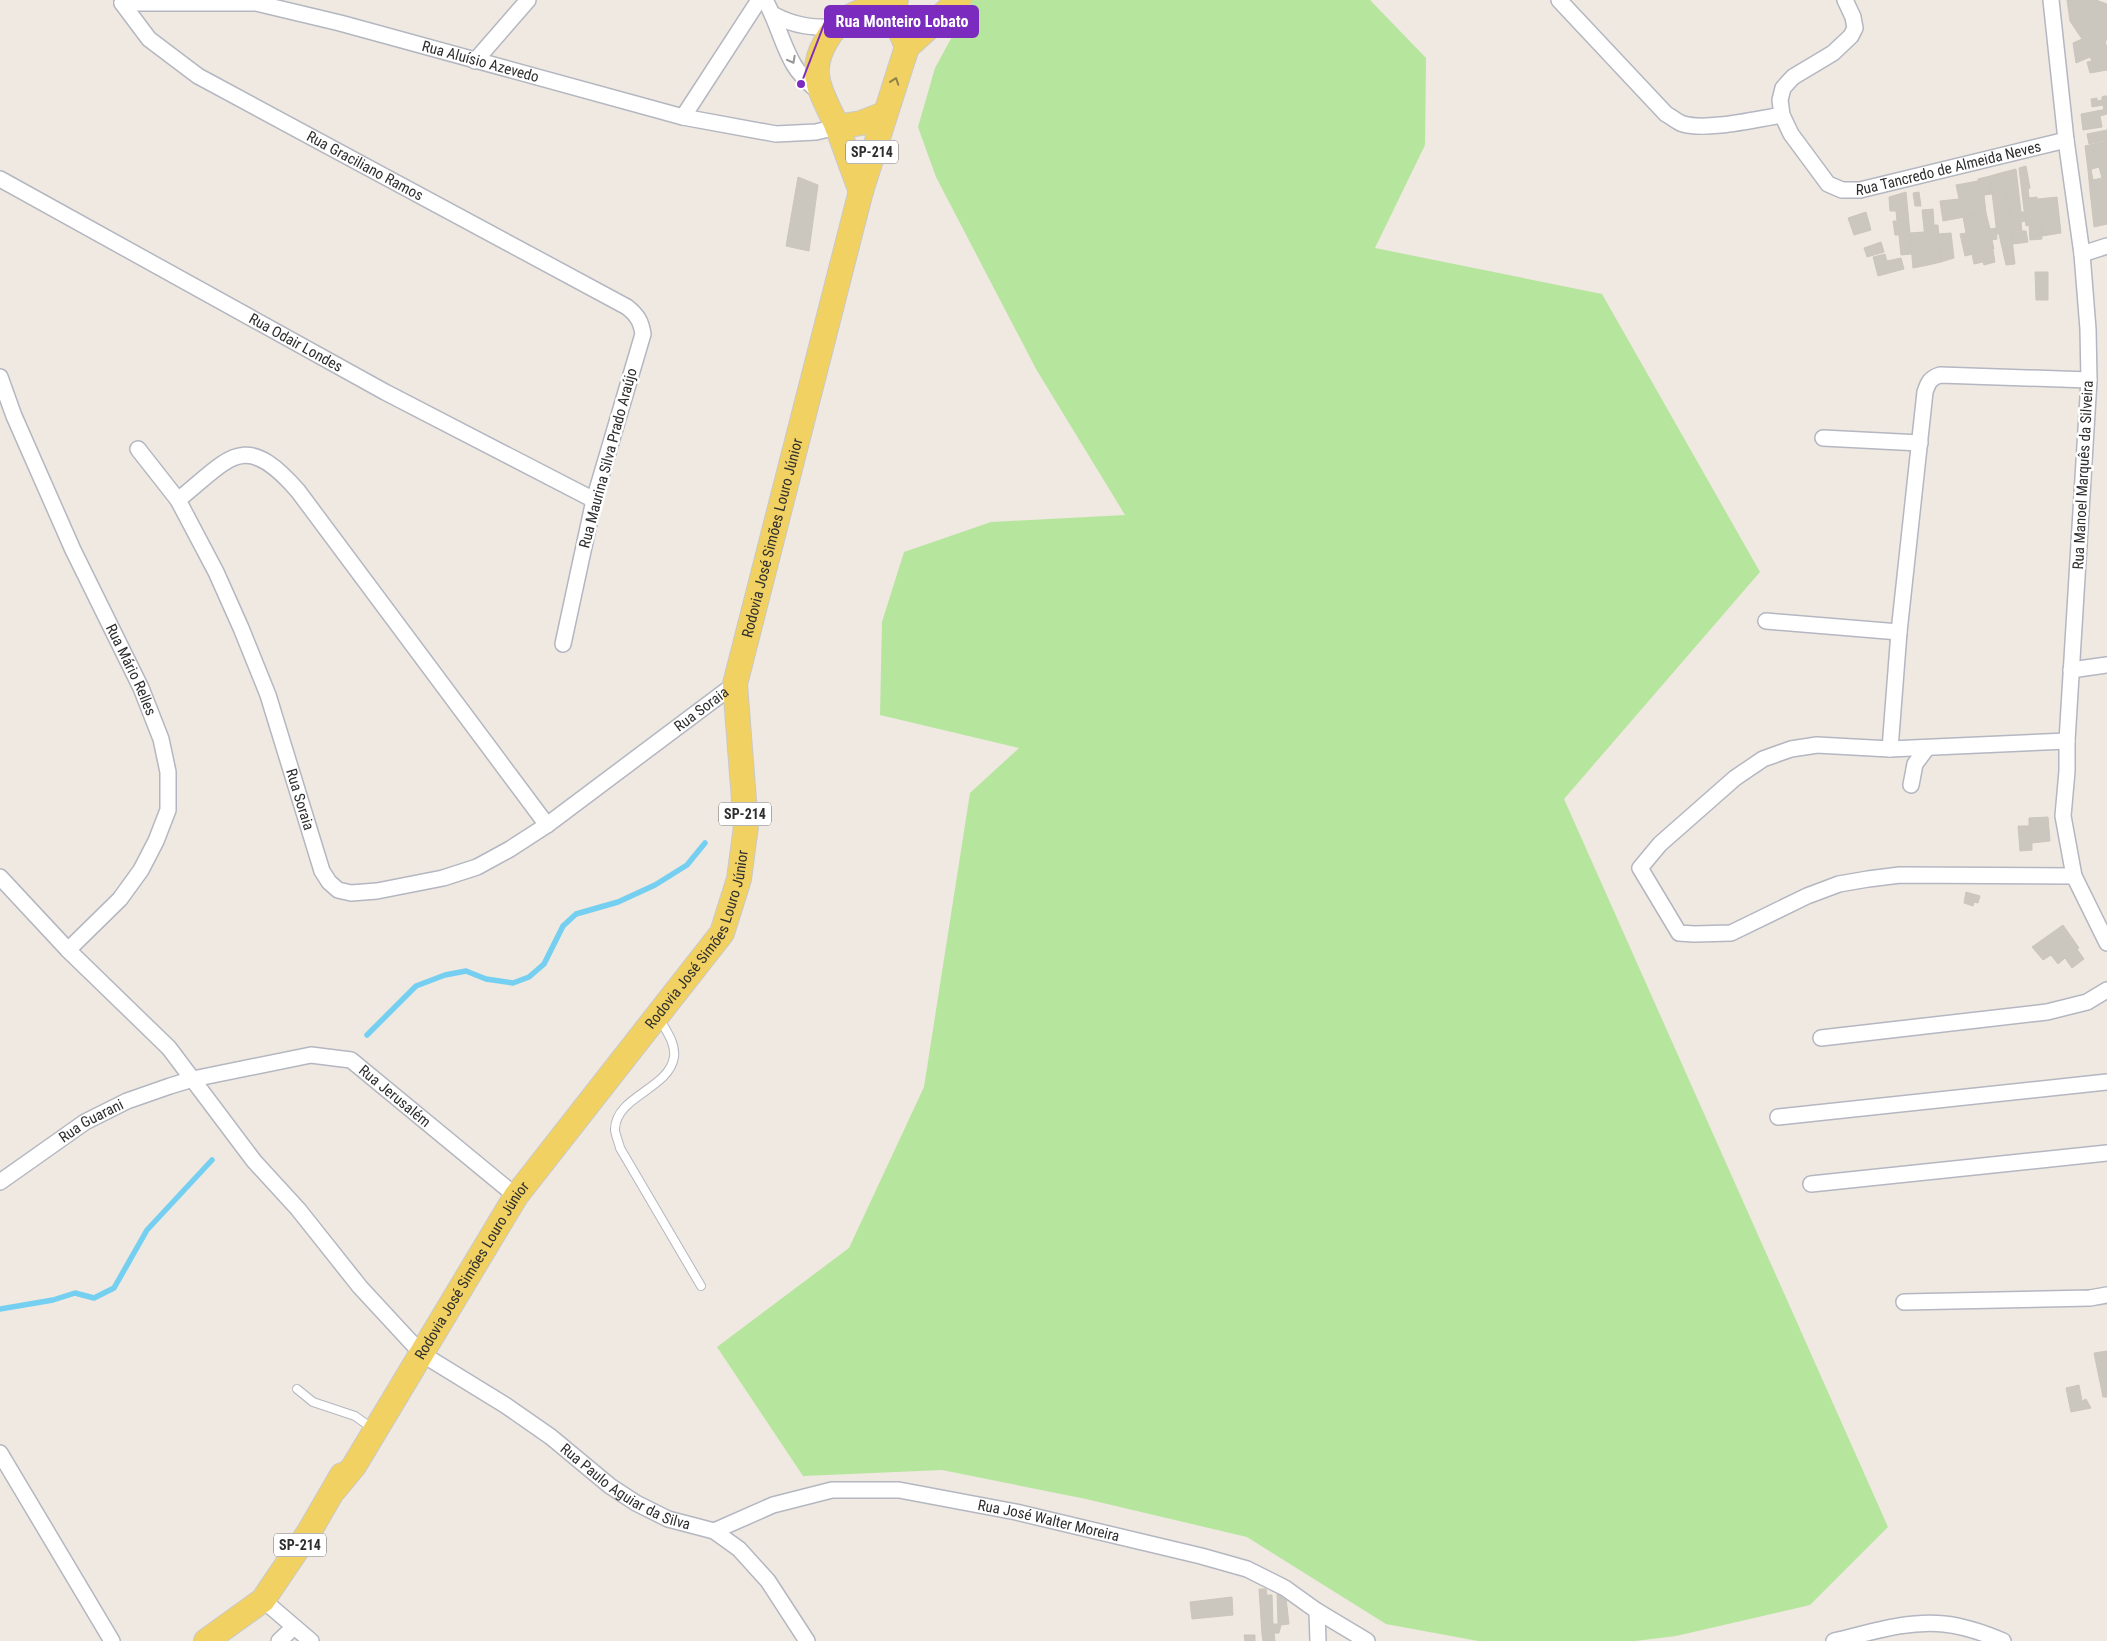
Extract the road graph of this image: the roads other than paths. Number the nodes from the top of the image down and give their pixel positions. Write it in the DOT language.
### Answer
graph roads {
  1 [pos="528,0"];
  2 [pos="759,0"];
  3 [pos="765,0"];
  4 [pos="896,0"];
  5 [pos="959,0"];
  6 [pos="1559,0"];
  7 [pos="1845,0"];
  8 [pos="2051,0"];
  9 [pos="122,1"];
  10 [pos="774,15"];
  11 [pos="843,21"];
  12 [pos="907,47"];
  13 [pos="475,61"];
  14 [pos="823,96"];
  15 [pos="884,114"];
  16 [pos="1782,115"];
  17 [pos="683,117"];
  18 [pos="837,127"];
  19 [pos="2066,140"];
  20 [pos="0,179"];
  21 [pos="860,191"];
  22 [pos="2107,246"];
  23 [pos="2082,254"];
  24 [pos="627,307"];
  25 [pos="0,377"];
  26 [pos="2089,380"];
  27 [pos="1823,438"];
  28 [pos="1920,443"];
  29 [pos="138,449"];
  30 [pos="178,500"];
  31 [pos="594,500"];
  32 [pos="1766,621"];
  33 [pos="1899,632"];
  34 [pos="563,644"];
  35 [pos="2107,664"];
  36 [pos="2071,670"];
  37 [pos="734,684"];
  38 [pos="2067,742"];
  39 [pos="1927,748"];
  40 [pos="1890,749"];
  41 [pos="1911,785"];
  42 [pos="547,825"];
  43 [pos="2074,876"];
  44 [pos="0,877"];
  45 [pos="2107,943"];
  46 [pos="68,950"];
  47 [pos="2107,990"];
  48 [pos="658,1016"];
  49 [pos="1821,1038"];
  50 [pos="193,1080"];
  51 [pos="2107,1082"];
  52 [pos="1778,1117"];
  53 [pos="2107,1153"];
  54 [pos="0,1182"];
  55 [pos="1811,1184"];
  56 [pos="516,1196"];
  57 [pos="701,1286"];
  58 [pos="2107,1295"];
  59 [pos="1904,1302"];
  60 [pos="422,1354"];
  61 [pos="402,1384"];
  62 [pos="297,1389"];
  63 [pos="369,1426"];
  64 [pos="0,1453"];
  65 [pos="335,1489"];
  66 [pos="714,1531"];
  67 [pos="263,1600"];
  68 [pos="1317,1611"];
  69 [pos="294,1627"];
  70 [pos="112,1641"];
  71 [pos="206,1641"];
  72 [pos="278,1641"];
  73 [pos="311,1641"];
  74 [pos="807,1641"];
  75 [pos="1318,1641"];
  76 [pos="1367,1641"];
  77 [pos="1834,1641"];
  78 [pos="2002,1641"];
  1 -- 13 [label="street"];
  2 -- 17 [label="street"];
  3 -- 10 [label="street"];
  4 -- 11 [label="main road"];
  5 -- 12 [label="main road, Rodovia José Simões Louro Júnior / SP-214"];
  6 -- 16 [label="street"];
  7 -- 16 [label="street, Rua Tancredo de Almeida Neves"];
  8 -- 19 [label="street, Rua Manoel Marquês da Silveira"];
  9 -- 13 [label="street, Rua Aluísio Azevedo"];
  9 -- 24 [label="street, Rua Graciliano Ramos"];
  10 -- 11 [label="street"];
  10 -- 14 [label="street, one-way"];
  11 -- 12 [label="main road"];
  11 -- 14 [label="main road, SP-214"];
  15 -- 12 [label="main road, Rodovia José Simões Louro Júnior / SP-214, one-way"];
  13 -- 17 [label="street, Rua Aluísio Azevedo"];
  14 -- 18 [label="main road, SP-214"];
  15 -- 18 [label="main road"];
  15 -- 21 [label="main road, Rodovia José Simões Louro Júnior / SP-214"];
  16 -- 19 [label="street, Rua Tancredo de Almeida Neves"];
  17 -- 18 [label="street, Rua Aluísio Azevedo"];
  18 -- 21 [label="main road, SP-214"];
  19 -- 23 [label="street, Rua Manoel Marquês da Silveira"];
  20 -- 31 [label="street, Rua Odair Londes"];
  21 -- 37 [label="main road, Rodovia José Simões Louro Júnior / SP-214"];
  22 -- 23 [label="street"];
  23 -- 26 [label="street, Rua Manoel Marquês da Silveira"];
  24 -- 31 [label="street, Rua Maurina Silva Prado Araújo"];
  25 -- 46 [label="street, Rua Mário Relles"];
  26 -- 28 [label="street"];
  26 -- 36 [label="street, Rua Manoel Marquês da Silveira"];
  27 -- 28 [label="street"];
  28 -- 33 [label="street"];
  29 -- 30 [label="street, Rua Soraia"];
  30 -- 42 [label="street"];
  30 -- 42 [label="street, Rua Soraia"];
  31 -- 34 [label="street, Rua Maurina Silva Prado Araújo"];
  32 -- 33 [label="street"];
  33 -- 40 [label="street"];
  35 -- 36 [label="street"];
  36 -- 38 [label="street, Rua Manoel Marquês da Silveira"];
  37 -- 42 [label="street, Rua Soraia"];
  37 -- 48 [label="main road, Rodovia José Simões Louro Júnior / SP-214"];
  38 -- 39 [label="street"];
  38 -- 43 [label="street, Rua Manoel Marquês da Silveira"];
  39 -- 40 [label="street"];
  39 -- 41 [label="street"];
  40 -- 43 [label="street"];
  43 -- 45 [label="street, Rua Manoel Marquês da Silveira"];
  44 -- 46 [label="street"];
  46 -- 50 [label="street"];
  47 -- 49 [label="street"];
  48 -- 56 [label="main road, Rodovia José Simões Louro Júnior / SP-214"];
  48 -- 57 [label="lane"];
  50 -- 54 [label="street, Rua Guarani"];
  50 -- 56 [label="street, Rua Jerusalém"];
  50 -- 60 [label="street"];
  51 -- 52 [label="street"];
  53 -- 55 [label="street"];
  56 -- 60 [label="main road, Rodovia José Simões Louro Júnior / SP-214"];
  58 -- 59 [label="street"];
  60 -- 61 [label="main road, Rodovia José Simões Louro Júnior / SP-214"];
  60 -- 66 [label="street, Rua Paulo Aguiar da Silva"];
  61 -- 63 [label="main road, Rodovia José Simões Louro Júnior / SP-214"];
  61 -- 65 [label="main road, Rodovia José Simões Louro Júnior"];
  62 -- 63 [label="lane"];
  63 -- 65 [label="main road, Rodovia José Simões Louro Júnior / SP-214"];
  64 -- 70 [label="street"];
  65 -- 67 [label="main road, Rodovia José Simões Louro Júnior / SP-214"];
  66 -- 68 [label="street, Rua José Walter Moreira"];
  66 -- 74 [label="street, Rua Paulo Aguiar da Silva"];
  67 -- 69 [label="street"];
  67 -- 71 [label="main road, Rodovia José Simões Louro Júnior / SP-214"];
  68 -- 75 [label="street"];
  68 -- 76 [label="street, Rua José Walter Moreira"];
  69 -- 72 [label="street"];
  69 -- 73 [label="street"];
  77 -- 78 [label="street"];
}
